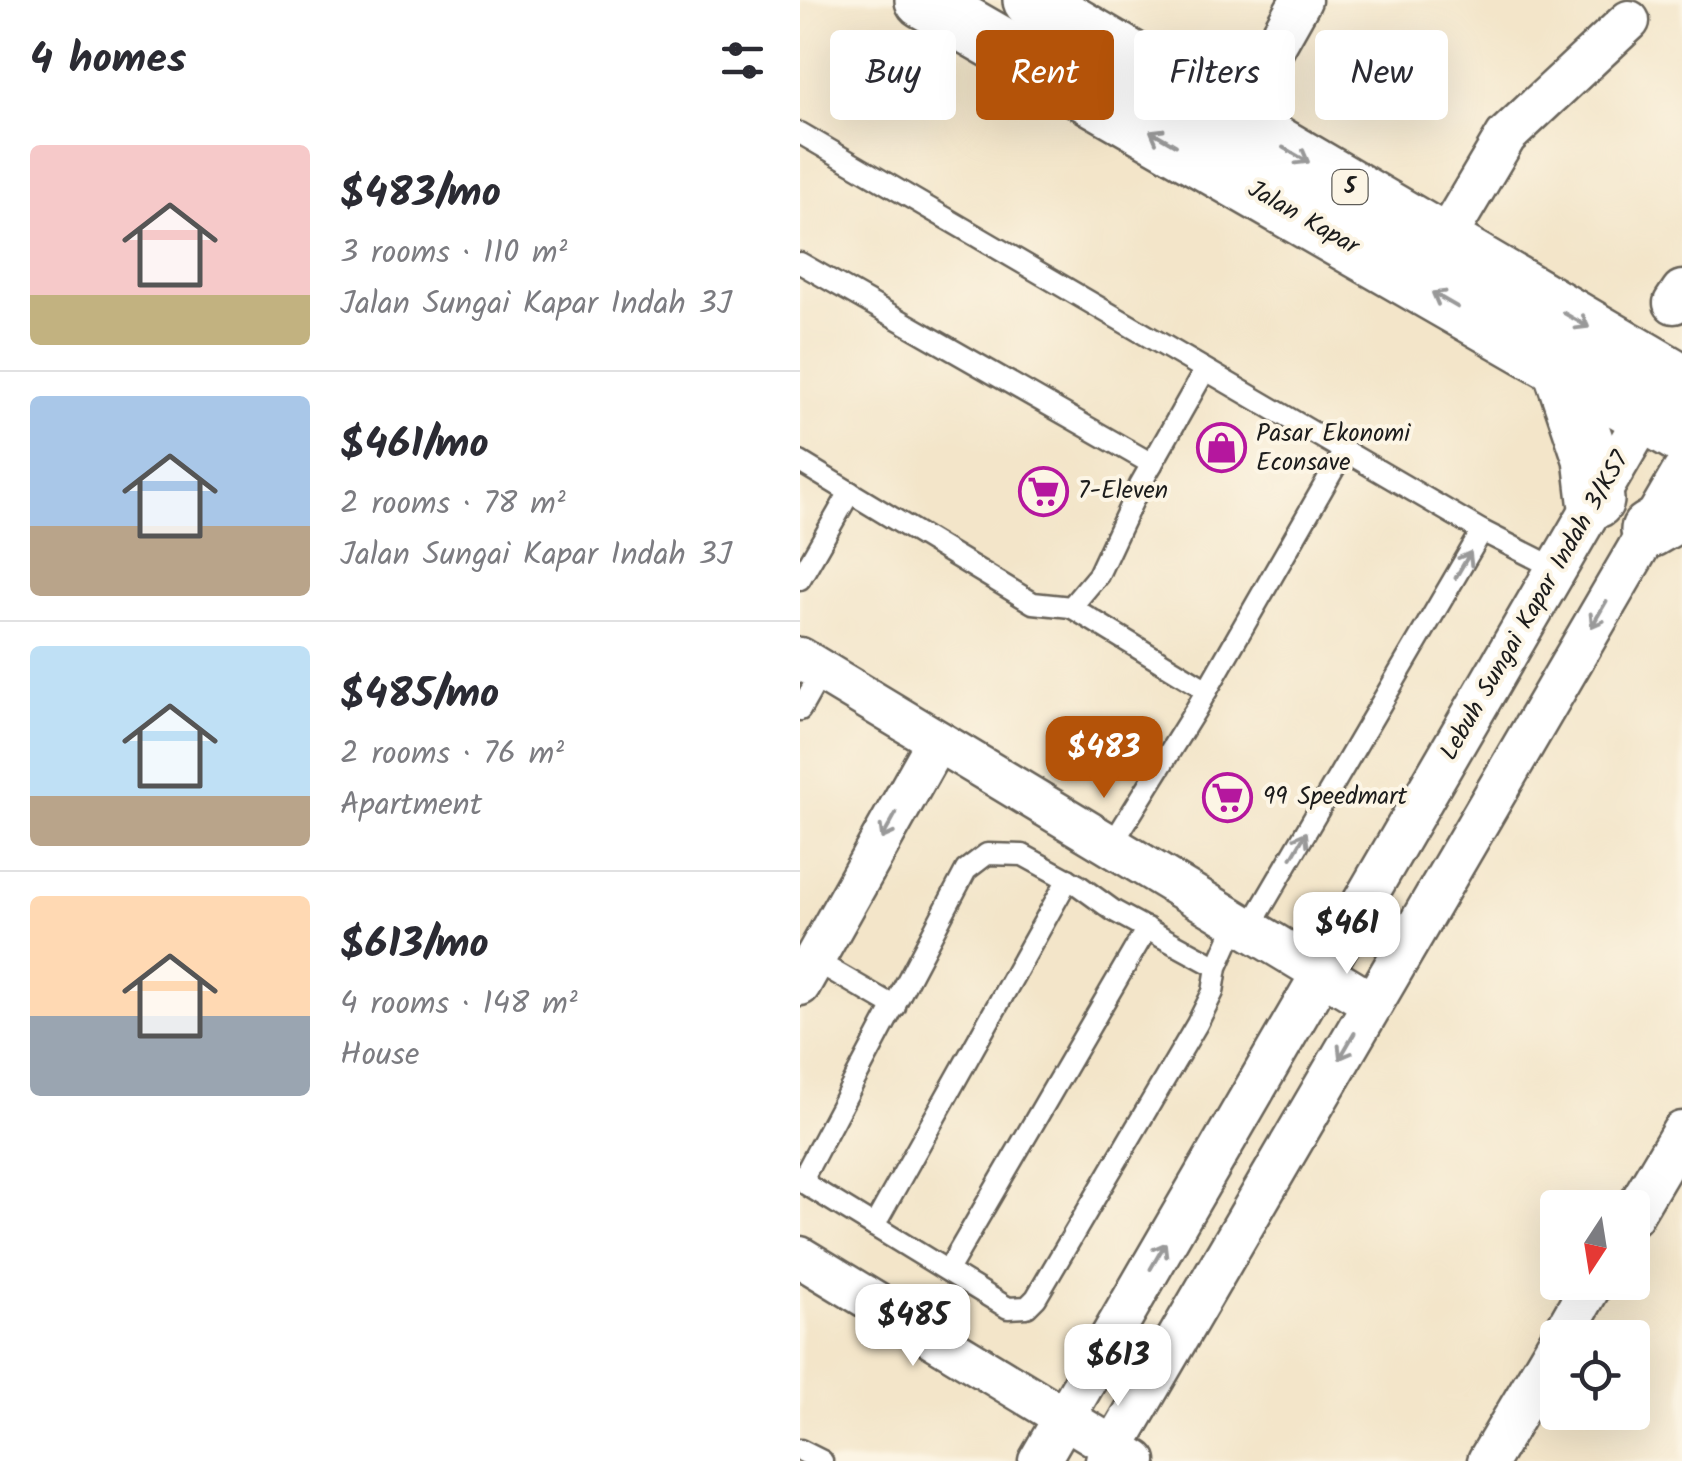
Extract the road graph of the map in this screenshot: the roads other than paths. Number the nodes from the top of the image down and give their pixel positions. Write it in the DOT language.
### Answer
graph roads {
  1 [pos="924,0"];
  2 [pos="1030,0"];
  3 [pos="1300,0"];
  4 [pos="1629,21"];
  5 [pos="1283,30"];
  6 [pos="1134,61"];
  7 [pos="1236,120"];
  8 [pos="800,132"];
  9 [pos="1444,242"];
  10 [pos="800,263"];
  11 [pos="1560,366"];
  12 [pos="1205,370"];
  13 [pos="1670,402"];
  14 [pos="1344,451"];
  15 [pos="800,462"];
  16 [pos="1152,464"];
  17 [pos="1682,473"];
  18 [pos="850,492"];
  19 [pos="1596,500"];
  20 [pos="1665,520"];
  21 [pos="1482,532"];
  22 [pos="1556,569"];
  23 [pos="800,579"];
  24 [pos="1071,607"];
  25 [pos="811,664"];
  26 [pos="1207,690"];
  27 [pos="800,710"];
  28 [pos="937,740"];
  29 [pos="1111,846"];
  30 [pos="1068,879"];
  31 [pos="1243,926"];
  32 [pos="1147,928"];
  33 [pos="1217,967"];
  34 [pos="807,972"];
  35 [pos="1322,974"];
  36 [pos="1372,1003"];
  37 [pos="894,1007"];
  38 [pos="1682,1132"];
  39 [pos="1647,1190"];
  40 [pos="874,1226"];
  41 [pos="800,1257"];
  42 [pos="948,1270"];
  43 [pos="1540,1372"];
  44 [pos="1064,1418"];
  45 [pos="800,1450"];
  46 [pos="1119,1457"];
  47 [pos="822,1461"];
  48 [pos="1039,1461"];
  49 [pos="1488,1461"];
  11 -- 1 [label="highway, Jalan Kapar / 5, one-way"];
  2 -- 6 [label="highway, Jalan Kapar / 5"];
  3 -- 5 [label="street"];
  4 -- 9 [label="street"];
  7 -- 9 [label="highway, Jalan Kapar / 5, one-way"];
  8 -- 12 [label="lane"];
  9 -- 13 [label="highway, Jalan Kapar / 5, one-way"];
  10 -- 16 [label="lane"];
  11 -- 13 [label="highway, Jalan Kapar / 5"];
  11 -- 19 [label="highway"];
  12 -- 14 [label="lane"];
  12 -- 16 [label="lane"];
  13 -- 19 [label="street, Lebuh Sungai Kapar Indah 3/KS7"];
  14 -- 21 [label="lane"];
  14 -- 26 [label="lane"];
  15 -- 18 [label="lane"];
  16 -- 24 [label="lane"];
  17 -- 20 [label="street"];
  18 -- 23 [label="lane"];
  18 -- 24 [label="lane"];
  19 -- 22 [label="street, Lebuh Sungai Kapar Indah 3/KS7"];
  20 -- 36 [label="street, one-way"];
  21 -- 22 [label="lane"];
  31 -- 21 [label="lane, one-way"];
  22 -- 35 [label="street, Lebuh Sungai Kapar Indah 3/KS7"];
  24 -- 26 [label="lane"];
  25 -- 27 [label="lane"];
  25 -- 28 [label="street"];
  26 -- 29 [label="lane"];
  28 -- 29 [label="street"];
  28 -- 34 [label="street, one-way"];
  29 -- 31 [label="street"];
  30 -- 32 [label="lane"];
  30 -- 37 [label="lane"];
  30 -- 40 [label="lane"];
  31 -- 33 [label="lane"];
  31 -- 35 [label="street"];
  32 -- 33 [label="lane"];
  32 -- 42 [label="lane"];
  33 -- 42 [label="lane"];
  34 -- 37 [label="lane"];
  35 -- 36 [label="street"];
  44 -- 35 [label="street, Lebuh Sungai Kapar Indah 3/KS7, one-way"];
  36 -- 46 [label="street, one-way"];
  37 -- 40 [label="lane"];
  38 -- 39 [label="street"];
  40 -- 42 [label="lane"];
  41 -- 44 [label="street"];
  43 -- 49 [label="street"];
  44 -- 46 [label="street"];
  44 -- 48 [label="street, Lebuh Sungai Kapar Indah 3/KS7"];
  45 -- 47 [label="lane"];
}
